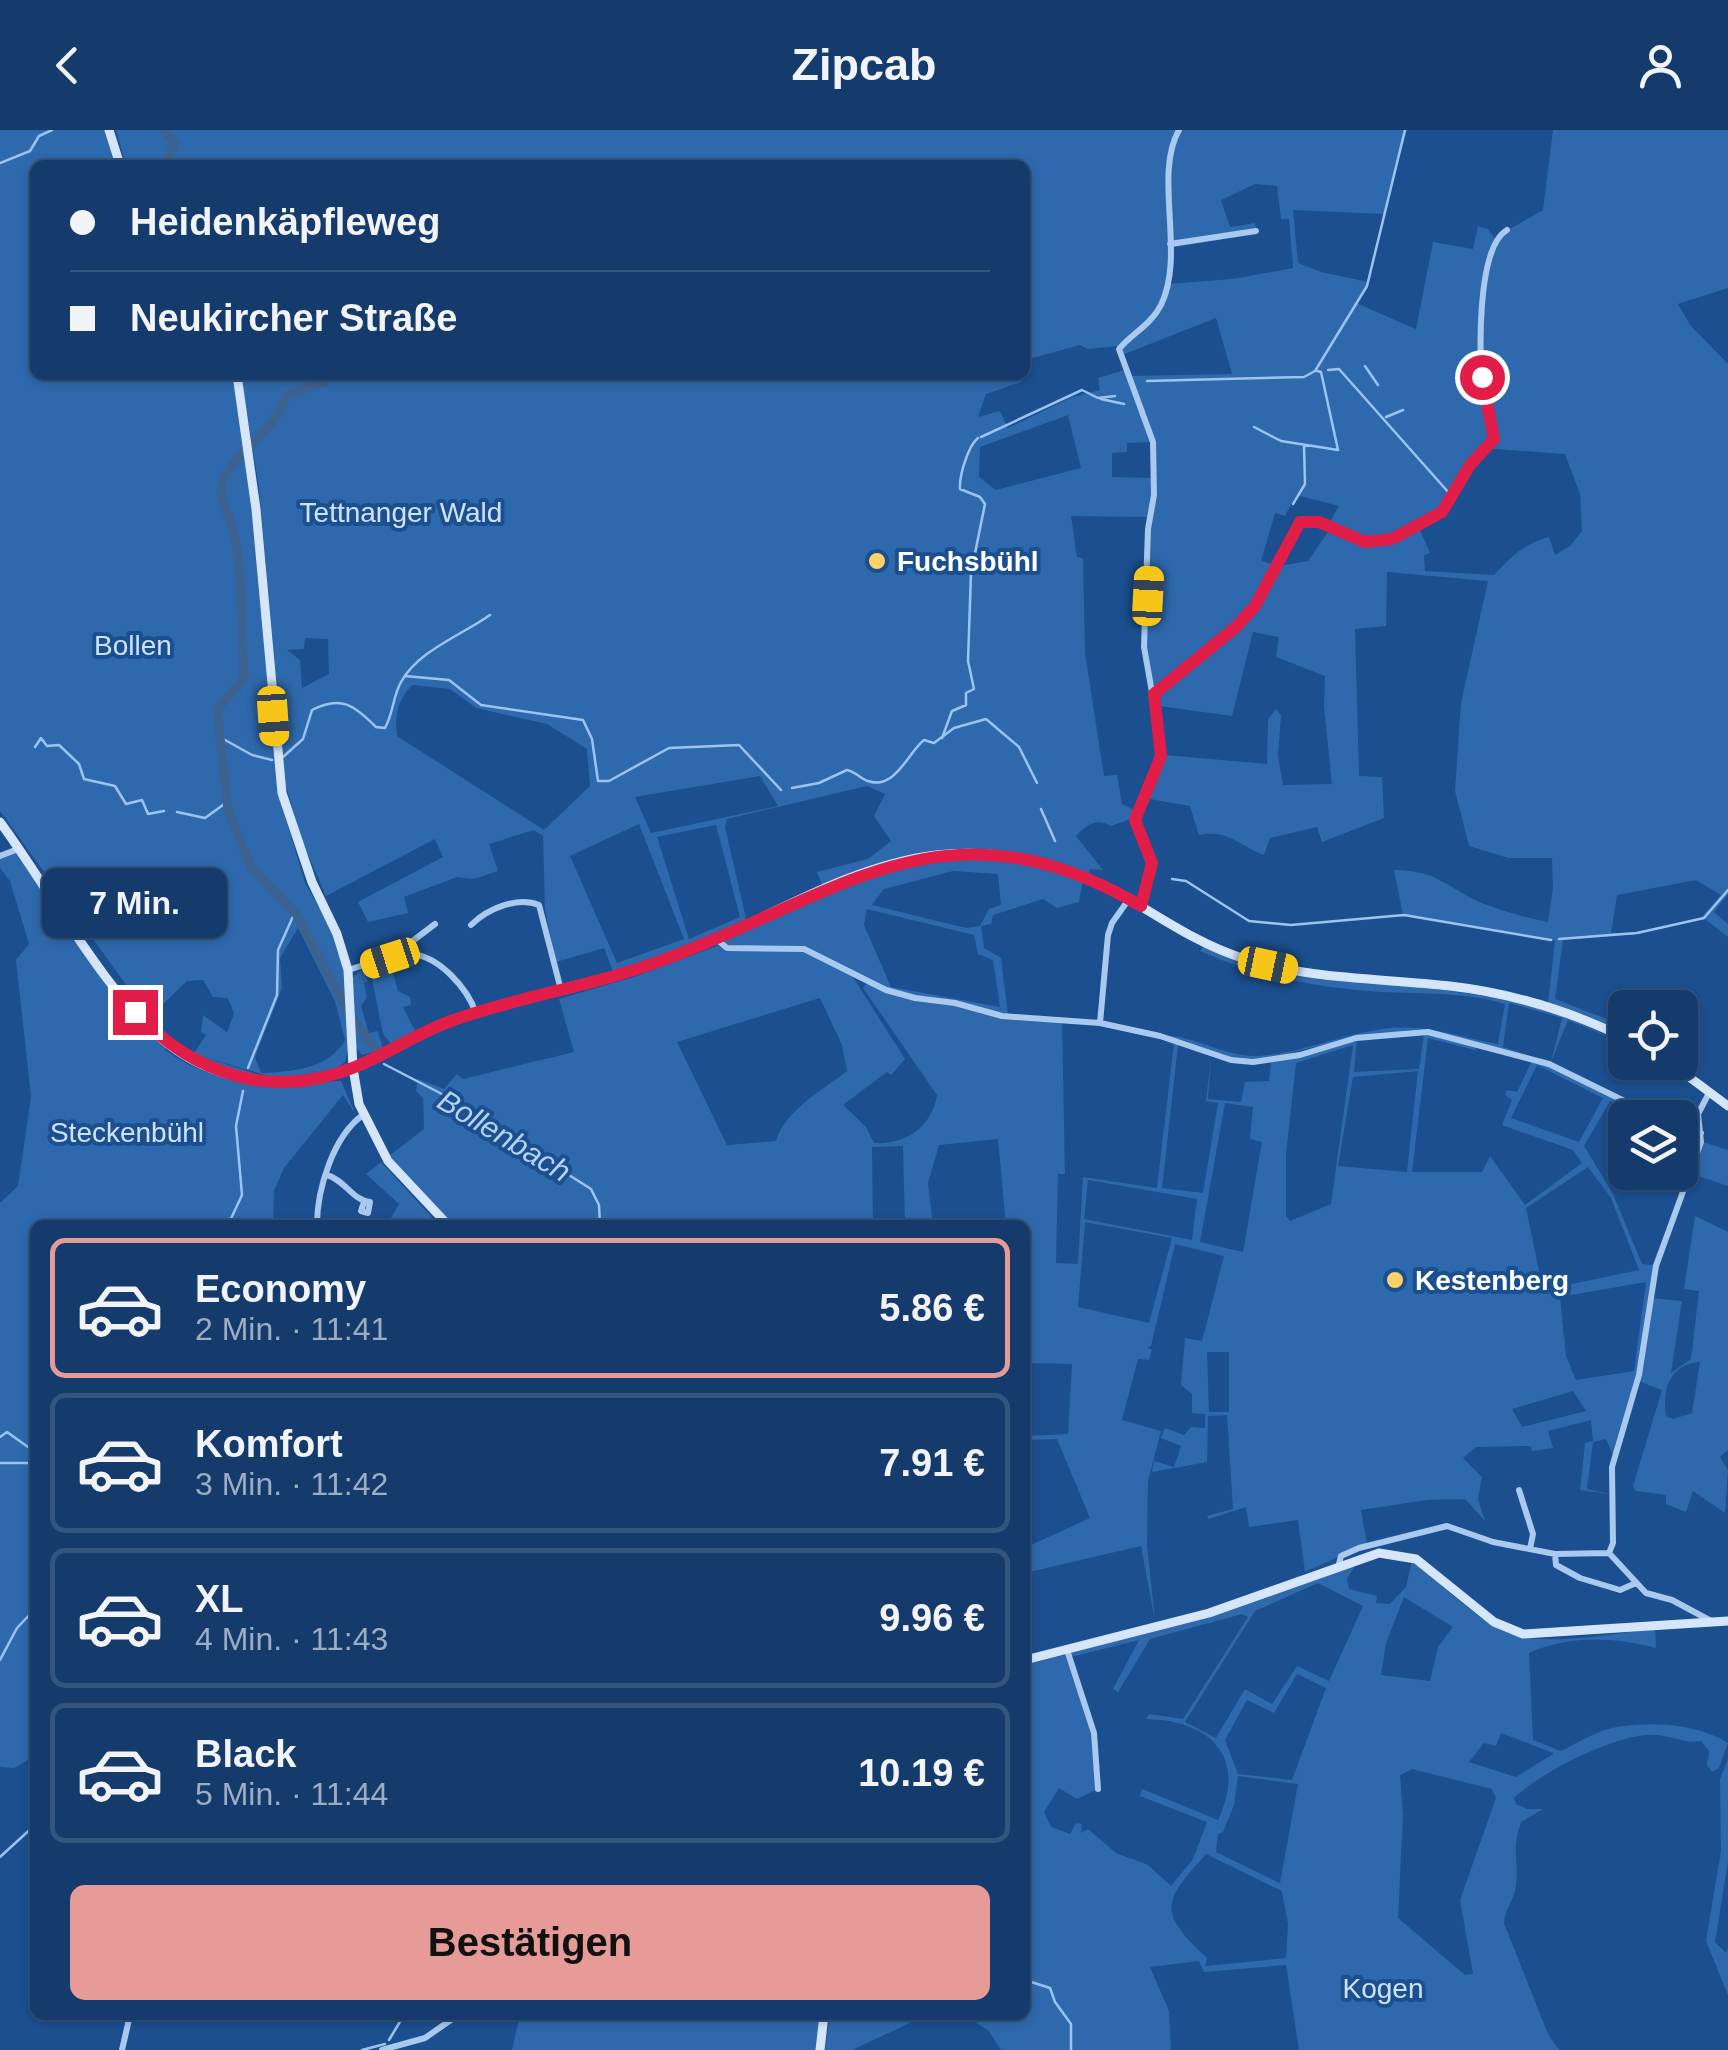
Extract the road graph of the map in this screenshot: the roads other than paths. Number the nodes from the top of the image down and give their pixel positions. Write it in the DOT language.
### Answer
graph roads {
  1 [pos="110,130"];
  2 [pos="1179,130"];
  3 [pos="119,160"];
  4 [pos="1256,230"];
  5 [pos="1507,230"];
  6 [pos="1170,244"];
  7 [pos="238,380"];
  8 [pos="1154,694"];
  9 [pos="0,822"];
  10 [pos="20,848"];
  11 [pos="0,856"];
  12 [pos="1128,899"];
  13 [pos="1141,906"];
  14 [pos="435,924"];
  15 [pos="471,926"];
  16 [pos="716,940"];
  17 [pos="410,943"];
  18 [pos="413,954"];
  19 [pos="394,956"];
  20 [pos="348,970"];
  21 [pos="561,992"];
  22 [pos="476,1013"];
  23 [pos="1100,1024"];
  24 [pos="1608,1031"];
  25 [pos="352,1046"];
  26 [pos="370,1061"];
  27 [pos="353,1068"];
  28 [pos="336,1074"];
  29 [pos="1693,1080"];
  30 [pos="356,1091"];
  31 [pos="1710,1092"];
  32 [pos="1623,1100"];
  33 [pos="1728,1106"];
  34 [pos="363,1115"];
  35 [pos="1698,1133"];
  36 [pos="1701,1133"];
  37 [pos="326,1175"];
  38 [pos="364,1202"];
  39 [pos="317,1220"];
  40 [pos="443,1220"];
  41 [pos="1519,1490"];
  42 [pos="1530,1549"];
  43 [pos="1609,1553"];
  44 [pos="1554,1554"];
  45 [pos="1339,1564"];
  46 [pos="1636,1583"];
  47 [pos="1691,1608"];
  48 [pos="1728,1621"];
  49 [pos="1714,1622"];
  50 [pos="1685,1624"];
  51 [pos="1066,1650"];
  52 [pos="1030,1659"];
  53 [pos="1098,1789"];
  54 [pos="129,2020"];
  55 [pos="450,2020"];
  56 [pos="823,2020"];
  57 [pos="122,2050"];
  58 [pos="382,2050"];
  59 [pos="820,2050"];
  1 -- 3 [label="main road"];
  2 -- 6 [label="street"];
  4 -- 6 [label="street"];
  5 -- 8 [label="street"];
  6 -- 8 [label="street"];
  7 -- 20 [label="main road"];
  8 -- 13 [label="street"];
  9 -- 10 [label="main road"];
  10 -- 11 [label="street"];
  10 -- 28 [label="main road"];
  12 -- 13 [label="main road"];
  12 -- 16 [label="main road"];
  12 -- 23 [label="street"];
  13 -- 24 [label="main road"];
  14 -- 17 [label="street"];
  15 -- 21 [label="street"];
  16 -- 21 [label="main road"];
  16 -- 23 [label="street"];
  17 -- 18 [label="street"];
  17 -- 19 [label="street"];
  18 -- 19 [label="street"];
  18 -- 22 [label="street"];
  19 -- 20 [label="street"];
  20 -- 25 [label="main road"];
  21 -- 22 [label="main road"];
  22 -- 26 [label="main road"];
  23 -- 32 [label="street"];
  25 -- 26 [label="main road"];
  25 -- 27 [label="main road"];
  26 -- 27 [label="main road"];
  27 -- 28 [label="main road"];
  27 -- 30 [label="main road"];
  28 -- 30 [label="main road"];
  29 -- 31 [label="main road"];
  30 -- 34 [label="main road"];
  31 -- 33 [label="main road"];
  31 -- 36 [label="street"];
  34 -- 37 [label="street"];
  34 -- 40 [label="main road"];
  35 -- 36 [label="street"];
  36 -- 43 [label="street"];
  37 -- 38 [label="street"];
  37 -- 39 [label="street"];
  41 -- 42 [label="street"];
  42 -- 44 [label="street"];
  42 -- 45 [label="street"];
  43 -- 44 [label="street"];
  43 -- 46 [label="street"];
  44 -- 46 [label="street"];
  45 -- 50 [label="main road"];
  45 -- 51 [label="main road"];
  46 -- 47 [label="street"];
  47 -- 49 [label="street"];
  47 -- 50 [label="street"];
  48 -- 49 [label="main road"];
  49 -- 50 [label="main road"];
  51 -- 52 [label="main road"];
  51 -- 53 [label="street"];
  54 -- 57 [label="street"];
  55 -- 58 [label="street"];
  56 -- 59 [label="main road"];
}
